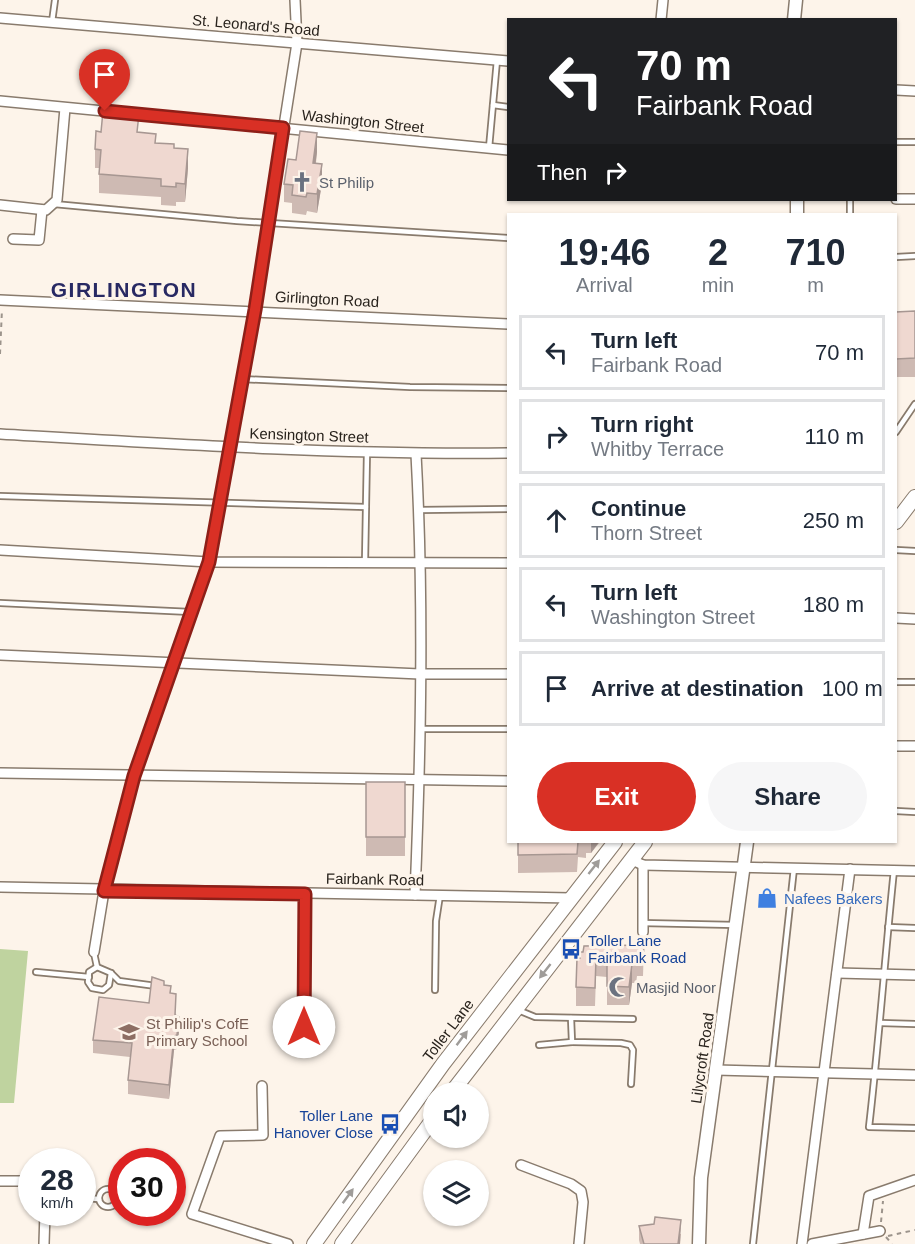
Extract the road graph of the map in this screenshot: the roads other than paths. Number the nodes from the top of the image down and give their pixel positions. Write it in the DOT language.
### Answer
graph roads {
  1 [pos="55,0"];
  2 [pos="295,0"];
  3 [pos="663,0"];
  4 [pos="796,0"];
  5 [pos="0,18"];
  6 [pos="661,18"];
  7 [pos="794,18"];
  8 [pos="52,22"];
  9 [pos="297,43"];
  10 [pos="497,60"];
  11 [pos="507,61"];
  12 [pos="897,90"];
  13 [pos="915,91"];
  14 [pos="0,101"];
  15 [pos="493,105"];
  16 [pos="507,107"];
  17 [pos="65,108"];
  18 [pos="283,128"];
  19 [pos="897,142"];
  20 [pos="915,142"];
  21 [pos="489,148"];
  22 [pos="507,150"];
  23 [pos="897,199"];
  24 [pos="915,199"];
  25 [pos="0,205"];
  26 [pos="47,208"];
  27 [pos="268,222"];
  28 [pos="507,238"];
  29 [pos="13,239"];
  30 [pos="915,256"];
  31 [pos="897,257"];
  32 [pos="2,300"];
  33 [pos="255,310"];
  34 [pos="507,324"];
  35 [pos="242,379"];
  36 [pos="507,388"];
  37 [pos="915,404"];
  38 [pos="897,431"];
  39 [pos="0,434"];
  40 [pos="228,448"];
  41 [pos="367,452"];
  42 [pos="507,453"];
  43 [pos="416,454"];
  44 [pos="0,496"];
  45 [pos="915,497"];
  46 [pos="219,503"];
  47 [pos="366,507"];
  48 [pos="507,509"];
  49 [pos="419,510"];
  50 [pos="897,521"];
  51 [pos="0,550"];
  52 [pos="897,550"];
  53 [pos="915,551"];
  54 [pos="209,562"];
  55 [pos="365,562"];
  56 [pos="422,562"];
  57 [pos="507,563"];
  58 [pos="0,603"];
  59 [pos="191,612"];
  60 [pos="897,618"];
  61 [pos="915,619"];
  62 [pos="0,655"];
  63 [pos="173,663"];
  64 [pos="420,674"];
  65 [pos="507,674"];
  66 [pos="897,682"];
  67 [pos="915,682"];
  68 [pos="420,729"];
  69 [pos="507,729"];
  70 [pos="897,746"];
  71 [pos="915,746"];
  72 [pos="0,773"];
  73 [pos="134,776"];
  74 [pos="420,780"];
  75 [pos="507,781"];
  76 [pos="897,811"];
  77 [pos="915,812"];
  78 [pos="614,843"];
  79 [pos="645,843"];
  80 [pos="747,843"];
  81 [pos="637,863"];
  82 [pos="743,866"];
  83 [pos="794,867"];
  84 [pos="850,869"];
  85 [pos="894,870"];
  86 [pos="915,871"];
  87 [pos="0,887"];
  88 [pos="104,891"];
  89 [pos="305,894"];
  90 [pos="415,895"];
  91 [pos="440,895"];
  92 [pos="570,898"];
  93 [pos="593,910"];
  94 [pos="736,925"];
  95 [pos="643,927"];
  96 [pos="888,927"];
  97 [pos="915,928"];
  98 [pos="94,952"];
  99 [pos="96,967"];
  100 [pos="36,972"];
  101 [pos="111,973"];
  102 [pos="837,973"];
  103 [pos="883,974"];
  104 [pos="915,975"];
  105 [pos="89,977"];
  106 [pos="168,988"];
  107 [pos="435,990"];
  108 [pos="496,995"];
  109 [pos="516,1008"];
  110 [pos="571,1018"];
  111 [pos="633,1019"];
  112 [pos="882,1023"];
  113 [pos="915,1024"];
  114 [pos="304,1027"];
  115 [pos="572,1042"];
  116 [pos="539,1045"];
  117 [pos="443,1064"];
  118 [pos="716,1070"];
  119 [pos="771,1070"];
  120 [pos="824,1072"];
  121 [pos="875,1074"];
  122 [pos="915,1075"];
  123 [pos="462,1078"];
  124 [pos="459,1082"];
  125 [pos="631,1084"];
  126 [pos="262,1086"];
  127 [pos="915,1128"];
  128 [pos="423,1133"];
  129 [pos="521,1165"];
  130 [pos="0,1180"];
  131 [pos="915,1180"];
  132 [pos="18,1181"];
  133 [pos="96,1199"];
  134 [pos="99,1199"];
  135 [pos="45,1226"];
  136 [pos="863,1234"];
  137 [pos="883,1234"];
  138 [pos="832,1242"];
  139 [pos="44,1244"];
  140 [pos="288,1244"];
  141 [pos="314,1244"];
  142 [pos="342,1244"];
  143 [pos="579,1244"];
  144 [pos="699,1244"];
  145 [pos="753,1244"];
  146 [pos="802,1244"];
  147 [pos="812,1244"];
  1 -- 8 [label="lane"];
  2 -- 9 [label="street"];
  3 -- 6 [label="street"];
  4 -- 7 [label="street"];
  5 -- 8 [label="street, St. Leonard's Road"];
  8 -- 9 [label="street, St. Leonard's Road"];
  9 -- 10 [label="street, St. Leonard's Road"];
  9 -- 18 [label="street"];
  10 -- 11 [label="street, St. Leonard's Road"];
  10 -- 15 [label="lane"];
  12 -- 13 [label="street"];
  14 -- 17 [label="street, Washington Street"];
  15 -- 16 [label="lane"];
  15 -- 21 [label="lane"];
  17 -- 18 [label="street, Washington Street"];
  17 -- 26 [label="street"];
  18 -- 21 [label="street, Washington Street"];
  18 -- 27 [label="street"];
  19 -- 20 [label="lane"];
  21 -- 22 [label="street, Washington Street"];
  23 -- 24 [label="street"];
  25 -- 26 [label="street"];
  26 -- 27 [label="lane"];
  26 -- 29 [label="street"];
  27 -- 28 [label="lane"];
  27 -- 33 [label="street"];
  30 -- 31 [label="lane"];
  32 -- 33 [label="street, Girlington Road"];
  33 -- 34 [label="street, Girlington Road"];
  33 -- 35 [label="street"];
  35 -- 36 [label="lane"];
  35 -- 40 [label="street"];
  37 -- 38 [label="lane"];
  39 -- 40 [label="street, Kensington Street"];
  40 -- 41 [label="street, Kensington Street"];
  40 -- 46 [label="street"];
  41 -- 43 [label="street, Kensington Street"];
  41 -- 47 [label="lane"];
  42 -- 43 [label="street, Kensington Street"];
  43 -- 49 [label="street"];
  44 -- 46 [label="lane"];
  45 -- 50 [label="main road"];
  46 -- 47 [label="lane"];
  46 -- 54 [label="street"];
  47 -- 55 [label="lane"];
  48 -- 49 [label="lane"];
  49 -- 56 [label="street"];
  51 -- 54 [label="street"];
  52 -- 53 [label="lane"];
  54 -- 55 [label="street"];
  54 -- 59 [label="street"];
  55 -- 56 [label="street"];
  56 -- 57 [label="street"];
  56 -- 64 [label="street"];
  58 -- 59 [label="lane"];
  59 -- 63 [label="street"];
  60 -- 61 [label="street"];
  62 -- 63 [label="street"];
  63 -- 64 [label="street"];
  63 -- 73 [label="street"];
  64 -- 65 [label="street"];
  64 -- 68 [label="street"];
  66 -- 67 [label="lane"];
  68 -- 69 [label="lane"];
  68 -- 74 [label="street"];
  70 -- 71 [label="street"];
  72 -- 73 [label="street"];
  73 -- 74 [label="street"];
  73 -- 88 [label="street"];
  74 -- 75 [label="street"];
  74 -- 90 [label="street"];
  76 -- 77 [label="lane"];
  92 -- 78 [label="main road, Toller Lane, one-way"];
  79 -- 81 [label="main road"];
  80 -- 82 [label="street, Lilycroft Road"];
  81 -- 82 [label="street"];
  81 -- 93 [label="main road"];
  81 -- 95 [label="street"];
  82 -- 83 [label="street"];
  82 -- 94 [label="street, Lilycroft Road"];
  83 -- 84 [label="street"];
  83 -- 119 [label="lane"];
  84 -- 85 [label="street"];
  84 -- 102 [label="street"];
  85 -- 86 [label="street"];
  85 -- 96 [label="lane"];
  87 -- 88 [label="street, Fairbank Road"];
  88 -- 89 [label="street, Fairbank Road"];
  88 -- 98 [label="street"];
  89 -- 90 [label="street, Fairbank Road"];
  89 -- 114 [label="street"];
  90 -- 91 [label="street, Fairbank Road"];
  91 -- 92 [label="street, Fairbank Road"];
  91 -- 107 [label="lane"];
  92 -- 93 [label="main road"];
  92 -- 108 [label="main road, Toller Lane"];
  93 -- 109 [label="main road, one-way"];
  94 -- 95 [label="lane"];
  94 -- 118 [label="street, Lilycroft Road"];
  96 -- 97 [label="lane"];
  96 -- 103 [label="lane"];
  98 -- 99 [label="lane"];
  99 -- 101 [label="lane"];
  99 -- 105 [label="lane"];
  100 -- 105 [label="lane"];
  101 -- 105 [label="lane"];
  101 -- 106 [label="lane"];
  102 -- 103 [label="street"];
  102 -- 120 [label="street"];
  103 -- 104 [label="street"];
  103 -- 112 [label="lane"];
  108 -- 109 [label="main road"];
  117 -- 108 [label="main road, Toller Lane, one-way"];
  109 -- 110 [label="lane"];
  109 -- 123 [label="main road"];
  110 -- 111 [label="lane"];
  110 -- 115 [label="lane"];
  112 -- 113 [label="lane"];
  112 -- 121 [label="lane"];
  115 -- 116 [label="lane"];
  115 -- 125 [label="lane"];
  117 -- 123 [label="main road"];
  141 -- 117 [label="main road, Toller Lane, one-way"];
  118 -- 119 [label="street"];
  118 -- 144 [label="street, Lilycroft Road"];
  119 -- 120 [label="street"];
  119 -- 145 [label="lane"];
  120 -- 121 [label="street"];
  120 -- 146 [label="street"];
  121 -- 122 [label="street"];
  121 -- 127 [label="lane"];
  123 -- 124 [label="main road"];
  126 -- 140 [label="street"];
  128 -- 142 [label="main road"];
  129 -- 143 [label="street"];
  130 -- 132 [label="street"];
  131 -- 136 [label="street"];
  133 -- 134 [label="lane"];
  134 -- 134 [label="lane"];
  135 -- 139 [label="street"];
  136 -- 137 [label="street"];
  136 -- 138 [label="street"];
  138 -- 147 [label="street"];
}
